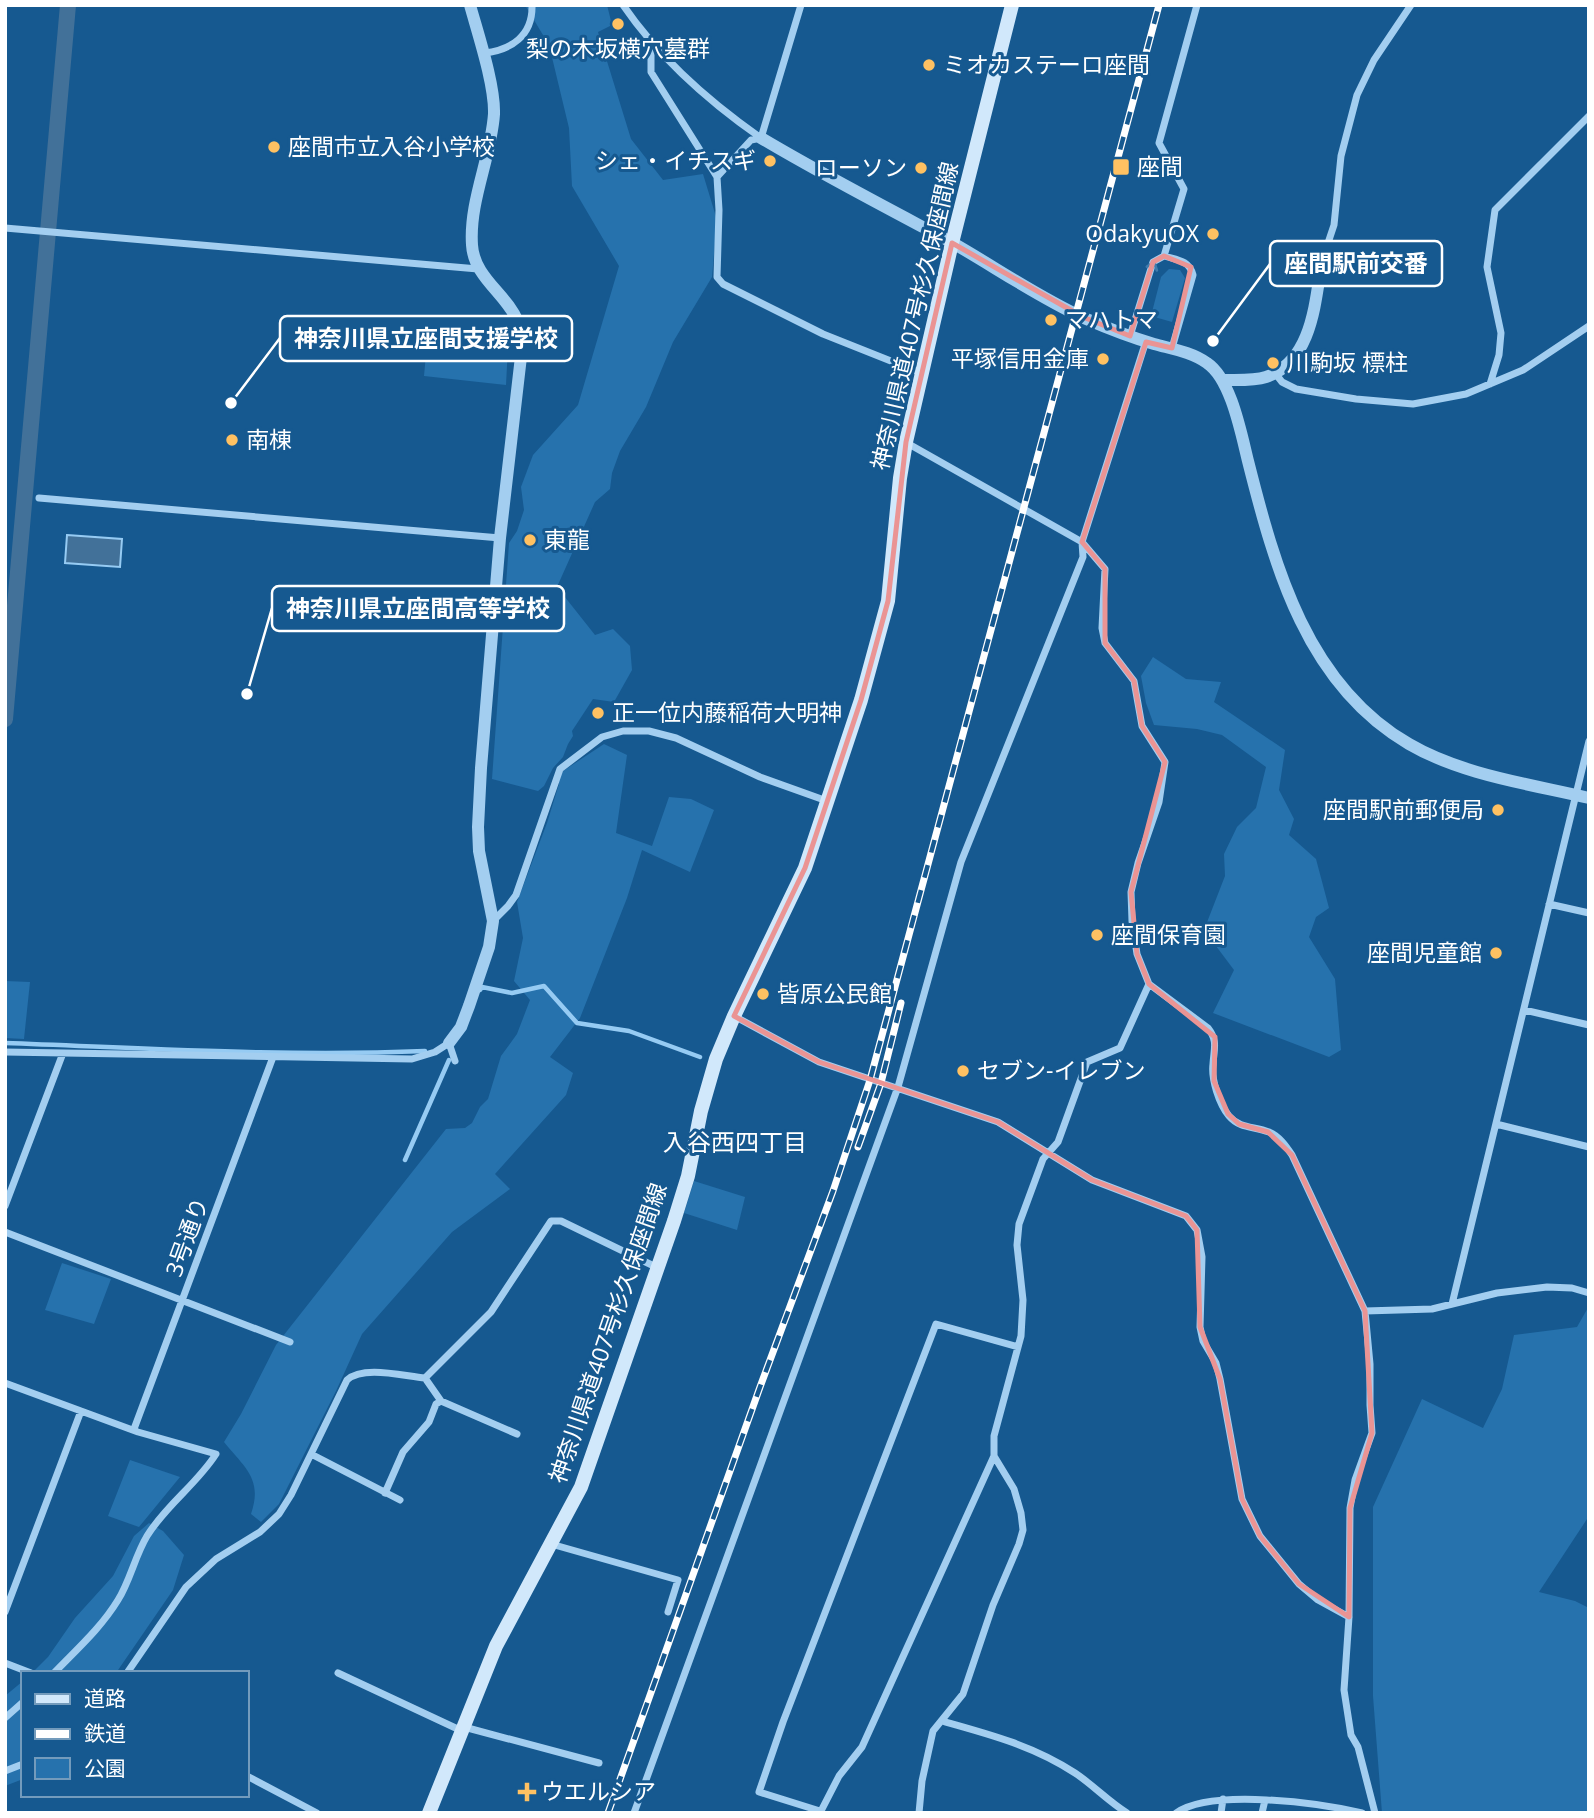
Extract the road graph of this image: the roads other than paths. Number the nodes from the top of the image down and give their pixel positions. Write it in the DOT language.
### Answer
graph roads {
  1 [pos="470,5"];
  2 [pos="532,5"];
  3 [pos="623,5"];
  4 [pos="801,5"];
  5 [pos="1012,5"];
  6 [pos="1197,5"];
  7 [pos="1411,5"];
  8 [pos="651,44"];
  9 [pos="484,53"];
  10 [pos="1589,116"];
  11 [pos="761,138"];
  12 [pos="717,177"];
  13 [pos="5,228"];
  14 [pos="952,243"];
  15 [pos="1164,256"];
  16 [pos="1322,261"];
  17 [pos="478,269"];
  18 [pos="1589,326"];
  19 [pos="1130,336"];
  20 [pos="1146,341"];
  21 [pos="1172,348"];
  22 [pos="922,373"];
  23 [pos="1275,373"];
  24 [pos="1223,380"];
  25 [pos="1490,384"];
  26 [pos="906,442"];
  27 [pos="40,498"];
  28 [pos="500,538"];
  29 [pos="1082,542"];
  30 [pos="1589,741"];
  31 [pos="1582,797"];
  32 [pos="827,802"];
  33 [pos="1549,904"];
  34 [pos="1589,914"];
  35 [pos="493,921"];
  36 [pos="1149,984"];
  37 [pos="1524,1010"];
  38 [pos="734,1016"];
  39 [pos="1589,1025"];
  40 [pos="449,1043"];
  41 [pos="5,1052"];
  42 [pos="63,1053"];
  43 [pos="273,1057"];
  44 [pos="455,1061"];
  45 [pos="898,1087"];
  46 [pos="1496,1124"];
  47 [pos="1589,1147"];
  48 [pos="1049,1152"];
  49 [pos="5,1206"];
  50 [pos="5,1231"];
  51 [pos="658,1268"];
  52 [pos="1589,1293"];
  53 [pos="184,1300"];
  54 [pos="1452,1304"];
  55 [pos="1365,1311"];
  56 [pos="290,1342"];
  57 [pos="1018,1347"];
  58 [pos="425,1378"];
  59 [pos="5,1383"];
  60 [pos="441,1401"];
  61 [pos="81,1411"];
  62 [pos="134,1430"];
  63 [pos="517,1434"];
  64 [pos="311,1454"];
  65 [pos="994,1456"];
  66 [pos="385,1493"];
  67 [pos="400,1500"];
  68 [pos="551,1544"];
  69 [pos="5,1612"];
  70 [pos="668,1612"];
  71 [pos="1349,1617"];
  72 [pos="5,1663"];
  73 [pos="26,1671"];
  74 [pos="56,1671"];
  75 [pos="128,1671"];
  76 [pos="338,1673"];
  77 [pos="21,1704"];
  78 [pos="5,1718"];
  79 [pos="942,1721"];
  80 [pos="463,1729"];
  81 [pos="599,1763"];
  82 [pos="248,1777"];
  83 [pos="1223,1799"];
  84 [pos="1265,1800"];
  85 [pos="820,1812"];
  86 [pos="317,1813"];
  87 [pos="429,1813"];
  88 [pos="634,1813"];
  89 [pos="919,1813"];
  90 [pos="1127,1813"];
  91 [pos="1176,1813"];
  92 [pos="1221,1813"];
  93 [pos="1262,1813"];
  94 [pos="1362,1813"];
  95 [pos="1376,1813"];
  1 -- 9 [label="street"];
  2 -- 9 [label="street"];
  3 -- 8 [label="street"];
  4 -- 11 [label="street"];
  5 -- 14 [label="main road, 神奈川県道407号杉久保座間線"];
  6 -- 15 [label="street"];
  7 -- 16 [label="street"];
  8 -- 11 [label="street"];
  8 -- 12 [label="street"];
  9 -- 17 [label="street"];
  10 -- 25 [label="street"];
  11 -- 12 [label="street"];
  11 -- 14 [label="street"];
  12 -- 22 [label="street"];
  13 -- 17 [label="street"];
  14 -- 19 [label="street"];
  14 -- 22 [label="main road, 神奈川県道407号杉久保座間線"];
  19 -- 15 [label="street, one-way"];
  15 -- 21 [label="street"];
  16 -- 23 [label="street"];
  17 -- 28 [label="street"];
  18 -- 25 [label="street"];
  19 -- 20 [label="street"];
  20 -- 21 [label="street"];
  20 -- 29 [label="street"];
  21 -- 24 [label="street"];
  22 -- 26 [label="main road, 神奈川県道407号杉久保座間線"];
  23 -- 24 [label="street"];
  23 -- 25 [label="street"];
  24 -- 31 [label="street"];
  26 -- 29 [label="street"];
  26 -- 32 [label="main road, 神奈川県道407号杉久保座間線"];
  27 -- 28 [label="street"];
  28 -- 35 [label="street"];
  29 -- 36 [label="street"];
  29 -- 45 [label="street"];
  30 -- 31 [label="street"];
  31 -- 33 [label="street"];
  32 -- 35 [label="street"];
  32 -- 38 [label="main road, 神奈川県道407号杉久保座間線"];
  33 -- 34 [label="street"];
  33 -- 37 [label="street"];
  35 -- 40 [label="street"];
  36 -- 48 [label="street"];
  36 -- 55 [label="street"];
  37 -- 39 [label="street"];
  37 -- 46 [label="street"];
  38 -- 45 [label="street"];
  38 -- 51 [label="main road, 神奈川県道407号杉久保座間線"];
  40 -- 43 [label="street"];
  40 -- 44 [label="street"];
  41 -- 42 [label="street"];
  42 -- 43 [label="street"];
  42 -- 49 [label="street"];
  43 -- 53 [label="street, 3号通り"];
  45 -- 48 [label="street"];
  45 -- 88 [label="street"];
  46 -- 47 [label="street"];
  46 -- 54 [label="street"];
  48 -- 57 [label="street"];
  48 -- 71 [label="street"];
  50 -- 53 [label="street"];
  51 -- 58 [label="street"];
  51 -- 68 [label="main road, 神奈川県道407号杉久保座間線"];
  52 -- 54 [label="street"];
  53 -- 56 [label="street"];
  53 -- 62 [label="street, 3号通り"];
  54 -- 55 [label="street"];
  55 -- 71 [label="street"];
  57 -- 65 [label="street"];
  57 -- 85 [label="street"];
  58 -- 60 [label="street"];
  58 -- 64 [label="street"];
  59 -- 61 [label="street"];
  60 -- 63 [label="street"];
  60 -- 66 [label="street"];
  61 -- 62 [label="street"];
  61 -- 69 [label="street"];
  62 -- 74 [label="street"];
  64 -- 66 [label="street"];
  64 -- 75 [label="street"];
  65 -- 79 [label="street"];
  65 -- 85 [label="street"];
  66 -- 67 [label="street"];
  68 -- 70 [label="street"];
  68 -- 80 [label="main road, 神奈川県道407号杉久保座間線"];
  71 -- 95 [label="street"];
  72 -- 73 [label="street"];
  76 -- 80 [label="street"];
  77 -- 78 [label="street"];
  79 -- 89 [label="street"];
  79 -- 90 [label="street"];
  80 -- 81 [label="street"];
  80 -- 87 [label="main road, 神奈川県道407号杉久保座間線"];
  82 -- 86 [label="street"];
  83 -- 84 [label="street"];
  83 -- 91 [label="street"];
  83 -- 92 [label="street"];
  84 -- 93 [label="street"];
  84 -- 94 [label="street"];
}
